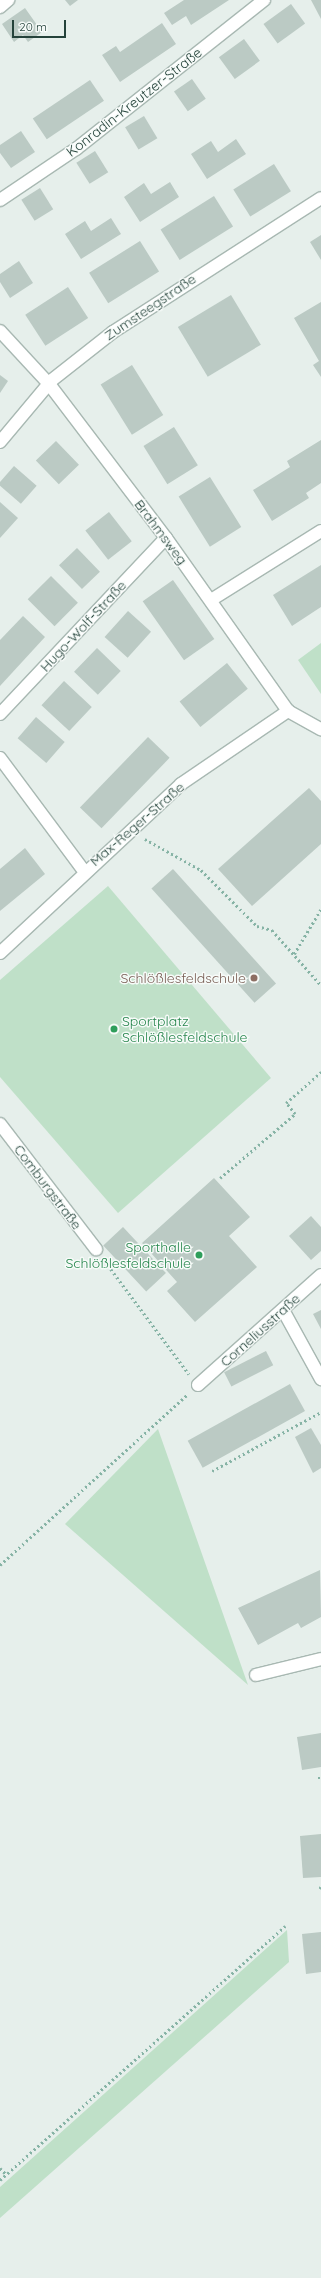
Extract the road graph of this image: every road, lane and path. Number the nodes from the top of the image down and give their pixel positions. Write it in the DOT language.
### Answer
graph roads {
  1 [pos="8,0"];
  2 [pos="264,0"];
  3 [pos="0,6"];
  4 [pos="321,198"];
  5 [pos="0,200"];
  6 [pos="0,331"];
  7 [pos="49,384"];
  8 [pos="0,442"];
  9 [pos="321,531"];
  10 [pos="166,538"];
  11 [pos="211,600"];
  12 [pos="288,711"];
  13 [pos="0,714"];
  14 [pos="321,728"];
  15 [pos="0,758"];
  16 [pos="129,830"];
  17 [pos="84,871"];
  18 [pos="321,909"];
  19 [pos="0,953"];
  20 [pos="294,954"];
  21 [pos="321,985"];
  22 [pos="321,1072"];
  23 [pos="0,1124"];
  24 [pos="220,1178"];
  25 [pos="96,1250"];
  26 [pos="321,1275"];
  27 [pos="283,1310"];
  28 [pos="321,1379"];
  29 [pos="198,1385"];
  30 [pos="321,1412"];
  31 [pos="212,1471"];
  32 [pos="0,1565"];
  33 [pos="321,1659"];
  34 [pos="256,1675"];
  35 [pos="285,1926"];
  36 [pos="0,2168"];
  37 [pos="6,2174"];
  38 [pos="0,2180"];
  1 -- 3 [label="street"];
  2 -- 5 [label="street, Konradin-Kreutzer-Straße"];
  4 -- 7 [label="street, Zumsteegstraße"];
  6 -- 7 [label="street, Brahmsweg"];
  7 -- 8 [label="street, Zumsteegstraße"];
  7 -- 10 [label="street, Brahmsweg"];
  9 -- 11 [label="street"];
  10 -- 11 [label="street, Brahmsweg"];
  10 -- 13 [label="street, Hugo-Wolf-Straße"];
  11 -- 12 [label="street, Brahmsweg"];
  12 -- 14 [label="street, Brahmsweg"];
  12 -- 16 [label="street, Max-Reger-Straße"];
  15 -- 17 [label="street"];
  16 -- 17 [label="street, Max-Reger-Straße"];
  16 -- 20 [label="path"];
  17 -- 19 [label="street, Max-Reger-Straße"];
  18 -- 20 [label="path"];
  20 -- 21 [label="path"];
  22 -- 24 [label="path"];
  23 -- 25 [label="street, Comburgstraße"];
  25 -- 29 [label="path"];
  26 -- 27 [label="street, Corneliusstraße"];
  27 -- 28 [label="street"];
  27 -- 29 [label="street, Corneliusstraße"];
  29 -- 32 [label="path"];
  30 -- 31 [label="path"];
  33 -- 34 [label="street"];
  35 -- 37 [label="path"];
  36 -- 37 [label="path"];
  37 -- 38 [label="path"];
}
